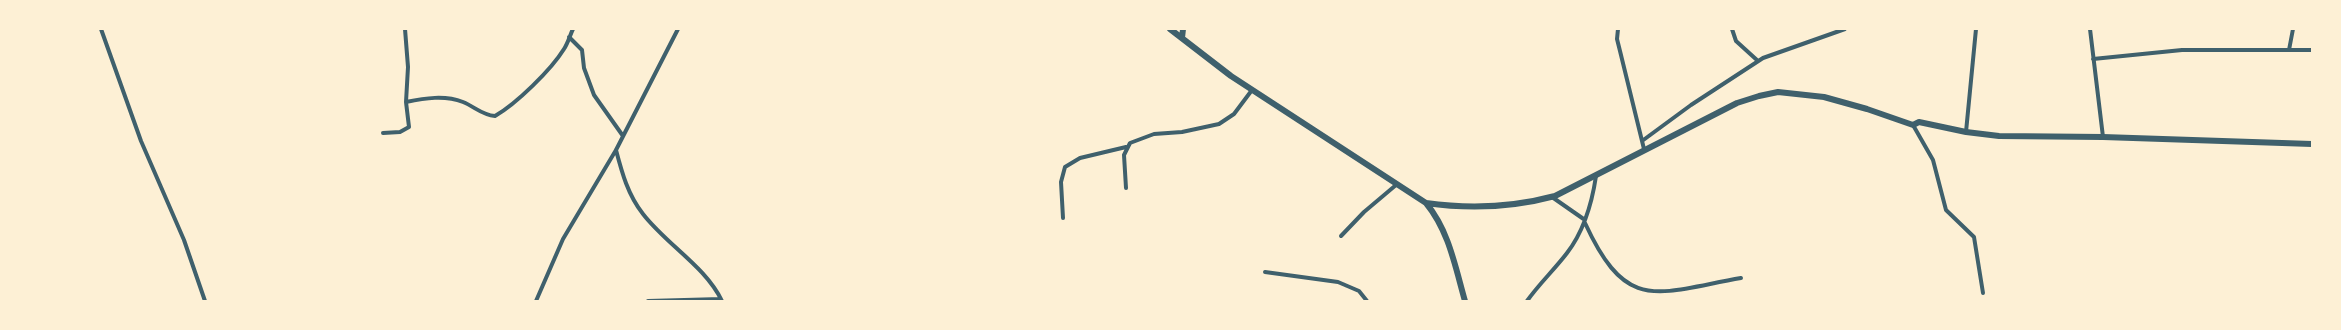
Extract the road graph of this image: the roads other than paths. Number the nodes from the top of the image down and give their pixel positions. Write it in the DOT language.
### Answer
graph roads {
  1 [pos="101,29"];
  2 [pos="405,29"];
  3 [pos="573,29"];
  4 [pos="678,29"];
  5 [pos="1170,29"];
  6 [pos="1183,29"];
  7 [pos="1618,29"];
  8 [pos="1732,29"];
  9 [pos="1845,29"];
  10 [pos="1976,29"];
  11 [pos="2090,29"];
  12 [pos="2293,29"];
  13 [pos="569,37"];
  14 [pos="1182,38"];
  15 [pos="2289,50"];
  16 [pos="2312,50"];
  17 [pos="2093,59"];
  18 [pos="1758,61"];
  19 [pos="1252,90"];
  20 [pos="406,102"];
  21 [pos="1913,125"];
  22 [pos="1966,132"];
  23 [pos="383,133"];
  24 [pos="623,136"];
  25 [pos="2103,137"];
  26 [pos="1642,142"];
  27 [pos="2312,144"];
  28 [pos="1126,147"];
  29 [pos="1644,149"];
  30 [pos="616,150"];
  31 [pos="1596,176"];
  32 [pos="1396,185"];
  33 [pos="1126,188"];
  34 [pos="1552,197"];
  35 [pos="1426,203"];
  36 [pos="1063,218"];
  37 [pos="1585,222"];
  38 [pos="1341,236"];
  39 [pos="1265,272"];
  40 [pos="1740,278"];
  41 [pos="1983,293"];
  42 [pos="721,300"];
  43 [pos="205,301"];
  44 [pos="536,301"];
  45 [pos="648,301"];
  46 [pos="1367,301"];
  47 [pos="1465,301"];
  48 [pos="1527,301"];
  1 -- 43 [label="street"];
  2 -- 20 [label="street"];
  3 -- 13 [label="street"];
  4 -- 24 [label="street"];
  5 -- 14 [label="street"];
  6 -- 14 [label="street"];
  7 -- 26 [label="street"];
  8 -- 18 [label="street"];
  9 -- 18 [label="street"];
  10 -- 22 [label="street"];
  11 -- 17 [label="street"];
  12 -- 15 [label="street"];
  13 -- 20 [label="street"];
  13 -- 24 [label="street"];
  14 -- 19 [label="street"];
  15 -- 16 [label="street"];
  15 -- 17 [label="street"];
  17 -- 25 [label="street"];
  18 -- 26 [label="street"];
  19 -- 28 [label="street"];
  19 -- 32 [label="street"];
  20 -- 23 [label="street"];
  21 -- 22 [label="street"];
  21 -- 29 [label="street"];
  21 -- 41 [label="street"];
  22 -- 25 [label="street"];
  24 -- 30 [label="street"];
  25 -- 27 [label="street"];
  26 -- 29 [label="street"];
  28 -- 33 [label="street"];
  28 -- 36 [label="street"];
  29 -- 31 [label="street"];
  30 -- 42 [label="street"];
  30 -- 44 [label="street"];
  31 -- 34 [label="street"];
  31 -- 37 [label="street"];
  32 -- 35 [label="street"];
  32 -- 38 [label="street"];
  34 -- 35 [label="street"];
  34 -- 37 [label="street"];
  35 -- 47 [label="street"];
  37 -- 40 [label="street"];
  37 -- 48 [label="street"];
  39 -- 46 [label="street"];
  42 -- 45 [label="street"];
}
